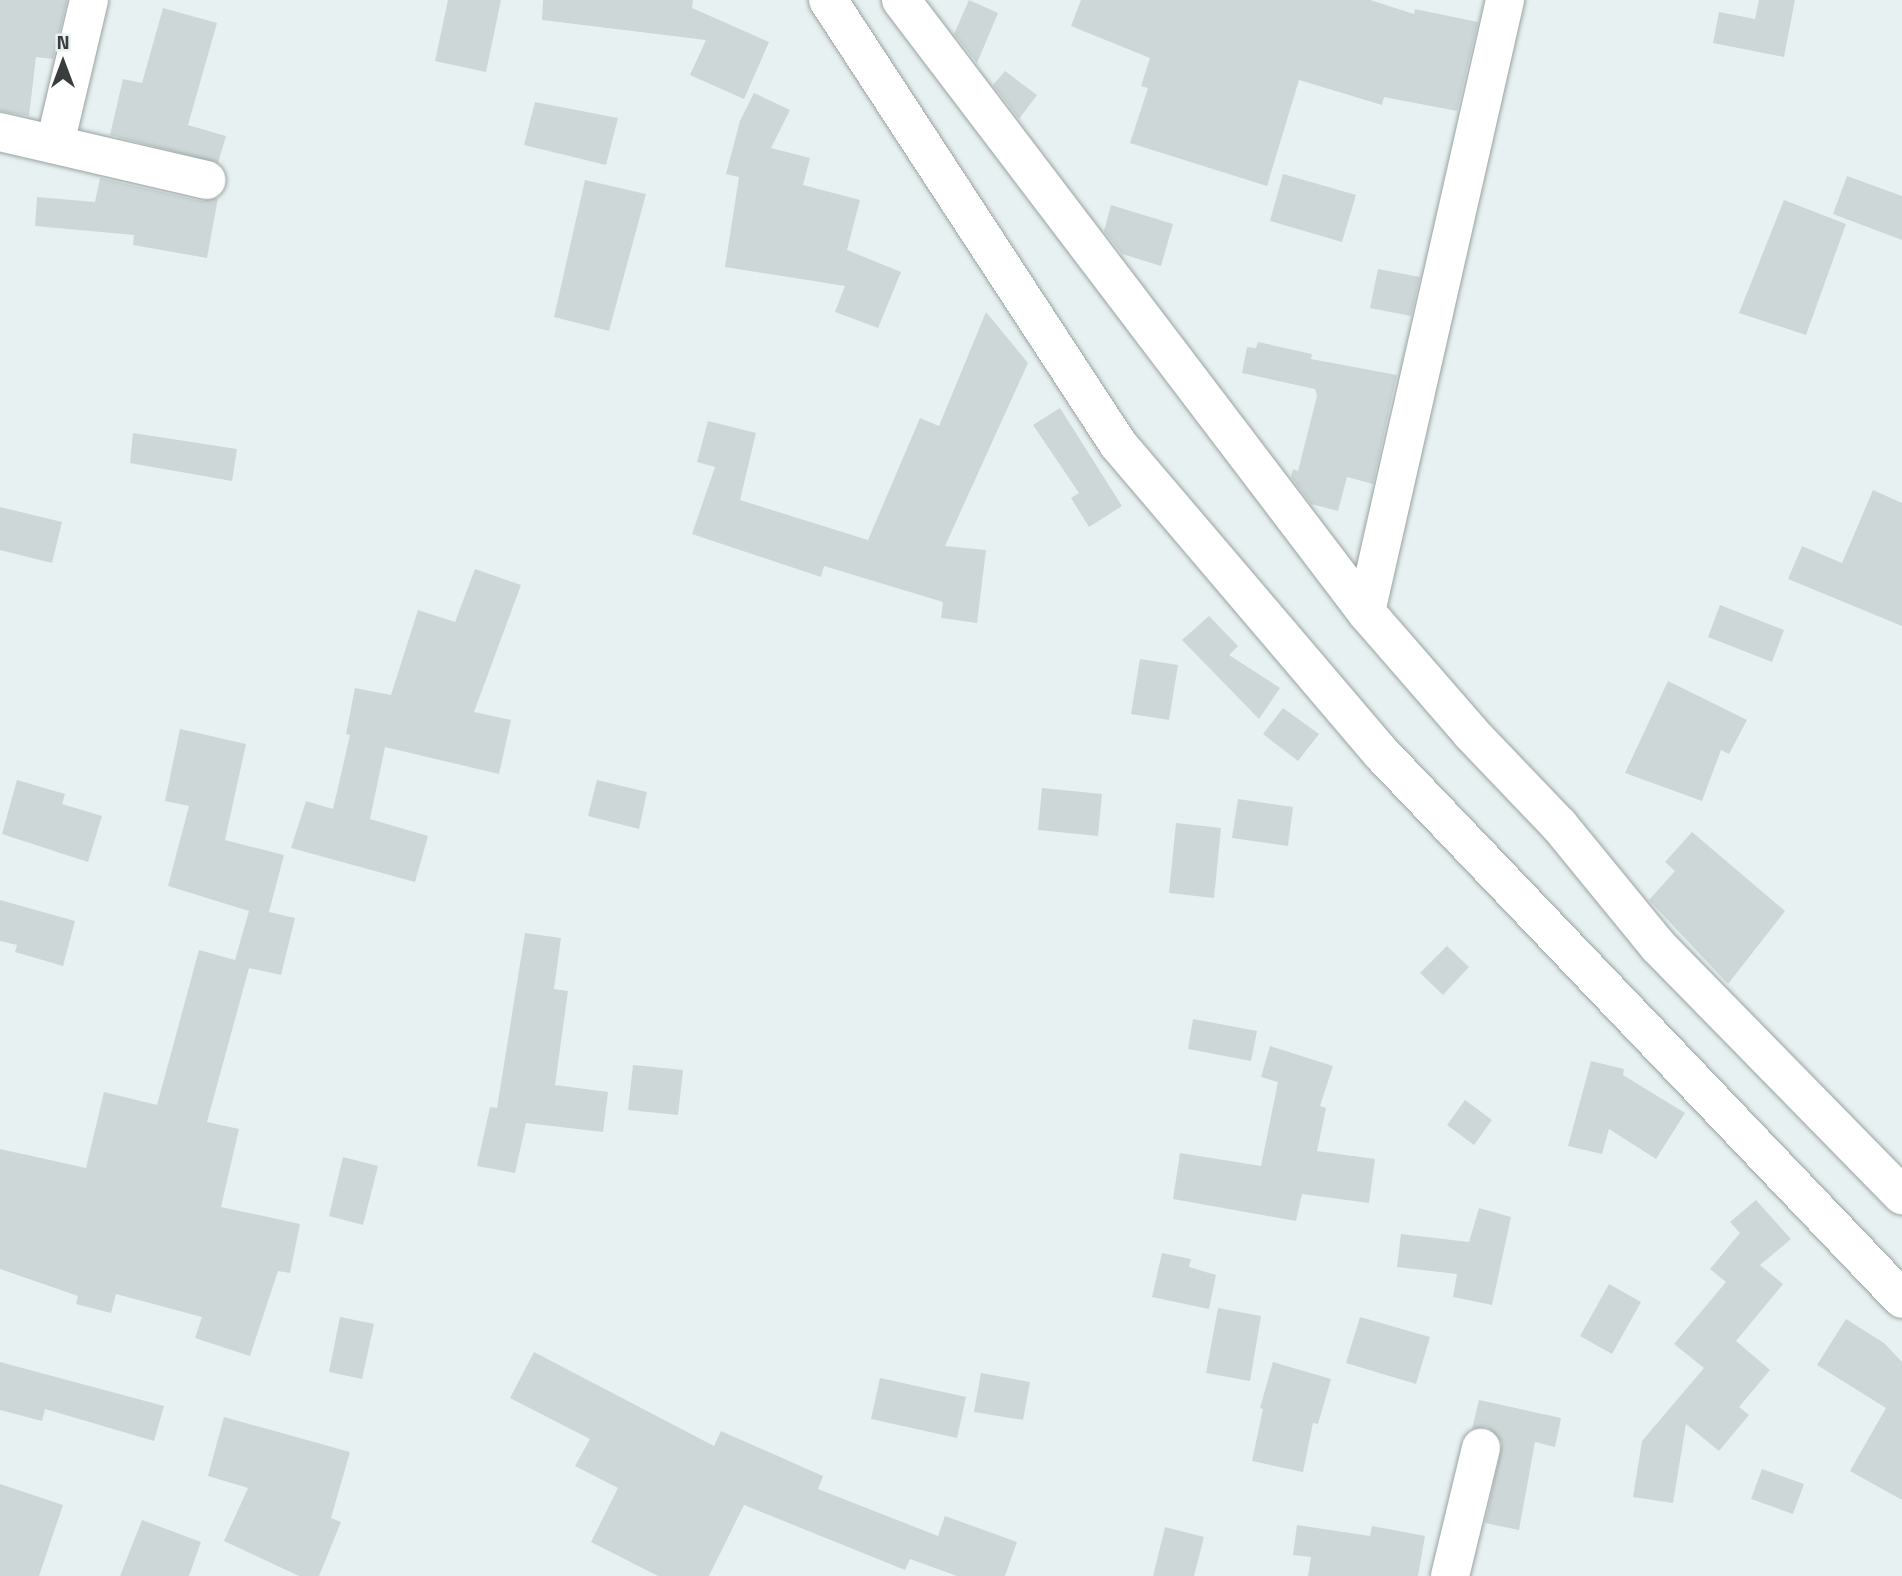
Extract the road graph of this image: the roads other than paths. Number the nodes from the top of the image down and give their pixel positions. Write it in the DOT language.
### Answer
graph roads {
  1 [pos="89,0"];
  2 [pos="828,0"];
  3 [pos="901,0"];
  4 [pos="1505,0"];
  5 [pos="0,132"];
  6 [pos="55,144"];
  7 [pos="206,180"];
  8 [pos="1366,612"];
  9 [pos="1902,1195"];
  10 [pos="1902,1300"];
  11 [pos="1482,1448"];
  12 [pos="1450,1576"];
  1 -- 6 [label="street"];
  2 -- 10 [label="street"];
  3 -- 8 [label="street"];
  4 -- 8 [label="street"];
  5 -- 6 [label="street"];
  6 -- 7 [label="street"];
  8 -- 9 [label="street"];
  11 -- 12 [label="street"];
}
